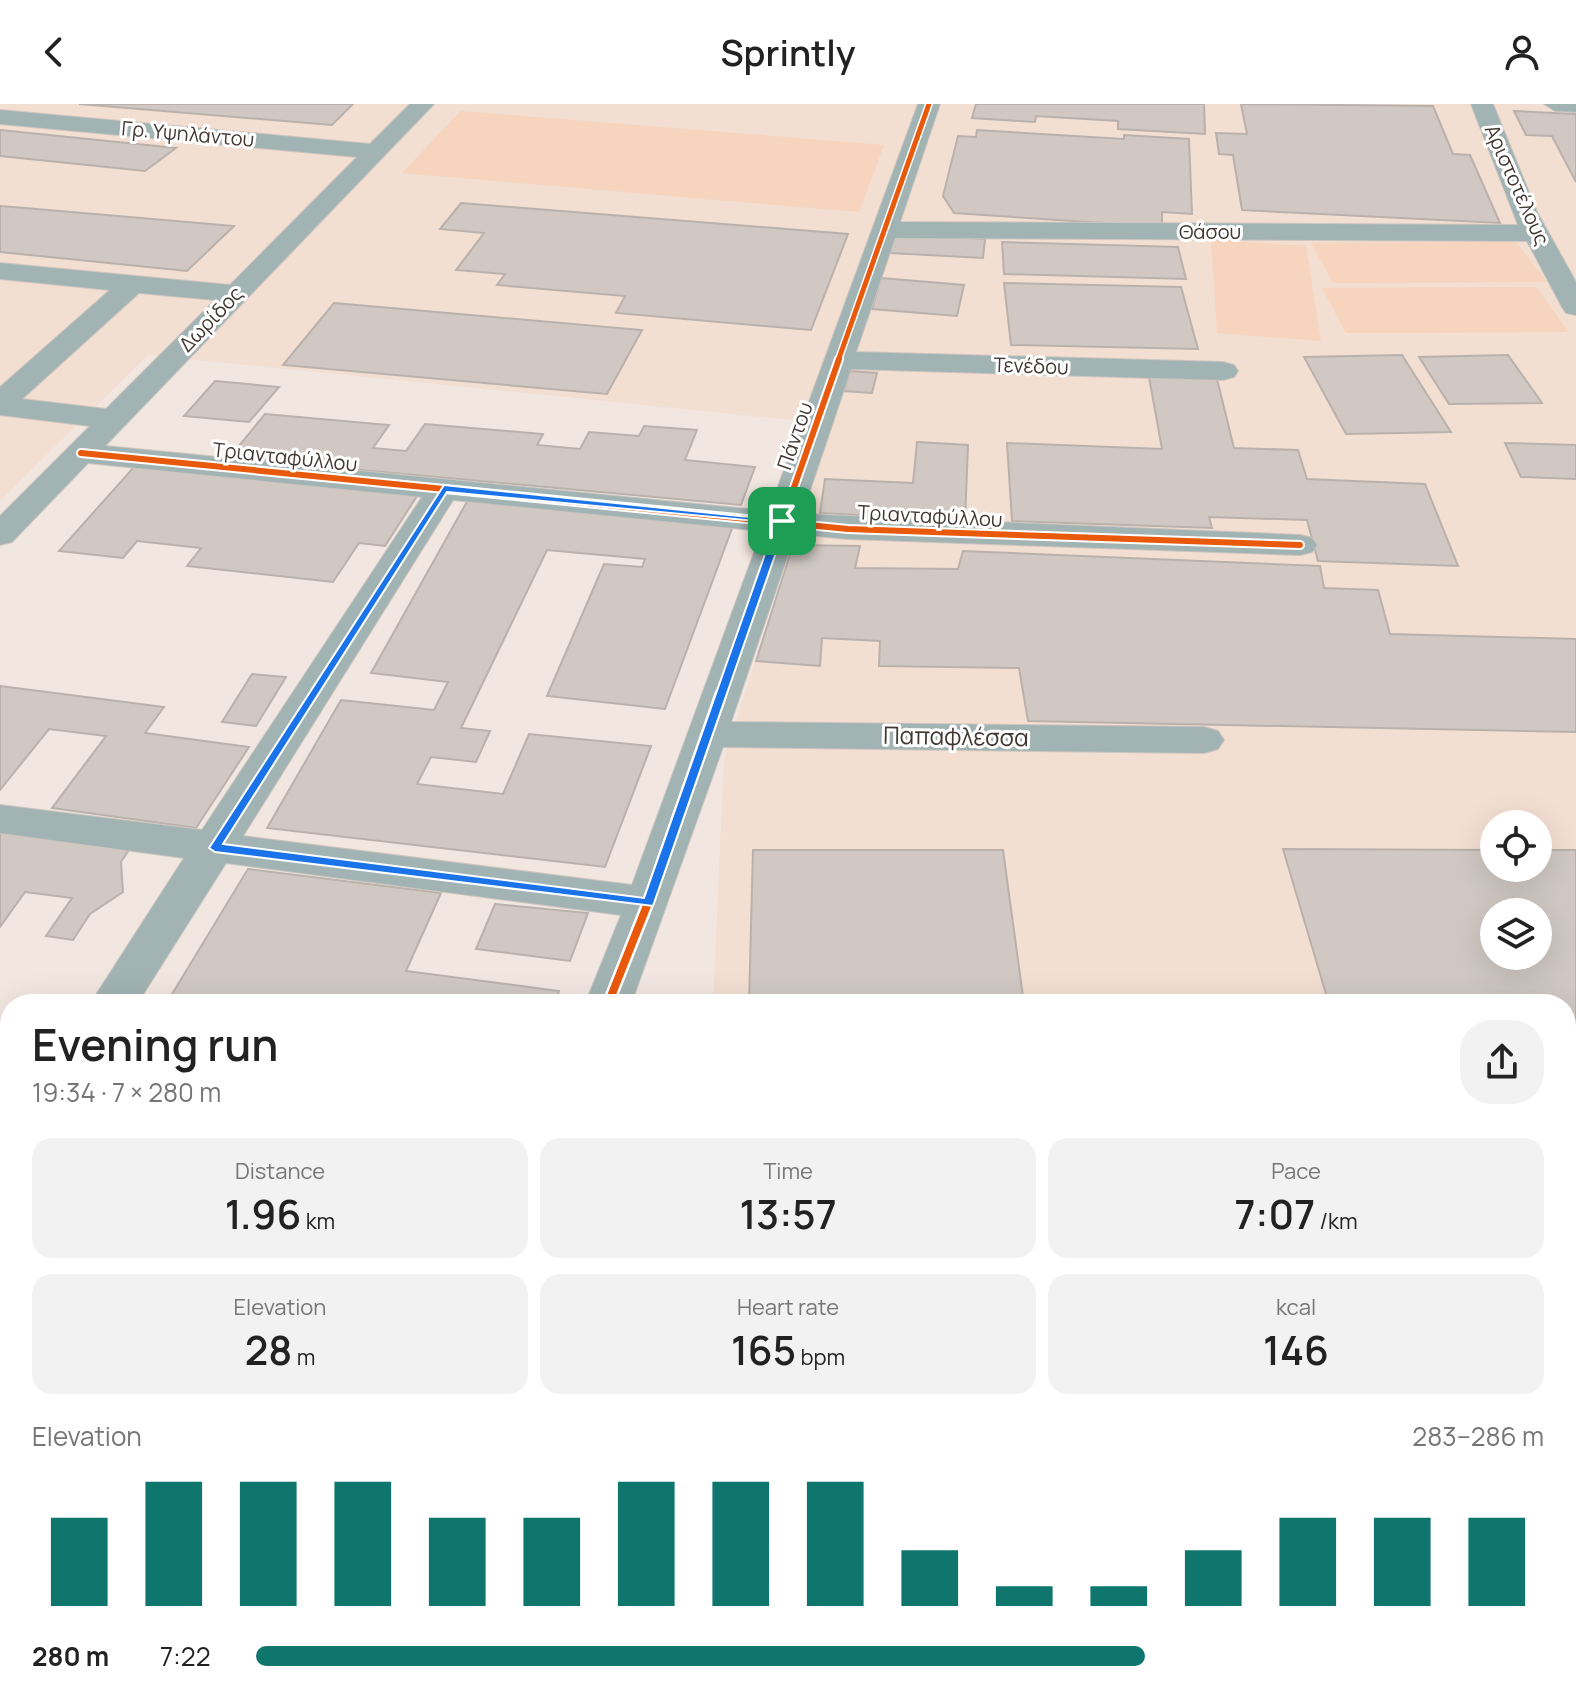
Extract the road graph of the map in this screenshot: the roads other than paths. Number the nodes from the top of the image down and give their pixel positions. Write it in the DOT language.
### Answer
graph roads {
  1 [pos="423,104"];
  2 [pos="929,104"];
  3 [pos="1482,104"];
  4 [pos="1555,104"];
  5 [pos="1576,105"];
  6 [pos="0,117"];
  7 [pos="376,152"];
  8 [pos="884,230"];
  9 [pos="1535,233"];
  10 [pos="0,271"];
  11 [pos="133,284"];
  12 [pos="236,294"];
  13 [pos="1575,304"];
  14 [pos="839,360"];
  15 [pos="1223,371"];
  16 [pos="0,405"];
  17 [pos="114,419"];
  18 [pos="81,453"];
  19 [pos="444,488"];
  20 [pos="782,521"];
  21 [pos="0,535"];
  22 [pos="1300,545"];
  23 [pos="708,734"];
  24 [pos="1204,740"];
  25 [pos="0,819"];
  26 [pos="215,848"];
  27 [pos="648,903"];
  28 [pos="120,994"];
  29 [pos="612,994"];
  1 -- 7 [label="street, Δωρίδος"];
  2 -- 8 [label="street, Πάντου"];
  3 -- 9 [label="street, Αριστοτέλους"];
  4 -- 5 [label="street"];
  6 -- 7 [label="street, Γρ. Υψηλάντου"];
  7 -- 12 [label="street, Δωρίδος"];
  8 -- 9 [label="street, Θάσου"];
  8 -- 14 [label="street, Πάντου"];
  9 -- 13 [label="street, Αριστοτέλους"];
  10 -- 11 [label="street"];
  11 -- 12 [label="street"];
  11 -- 16 [label="street"];
  12 -- 17 [label="street, Δωρίδος"];
  14 -- 15 [label="street, Τενέδου"];
  14 -- 20 [label="street, Πάντου"];
  16 -- 17 [label="street"];
  17 -- 18 [label="street, Δωρίδος"];
  18 -- 19 [label="street, Τριανταφύλλου"];
  18 -- 21 [label="street, Δωρίδος"];
  19 -- 20 [label="street, Τριανταφύλλου"];
  19 -- 26 [label="street"];
  20 -- 22 [label="street, Τριανταφύλλου"];
  20 -- 23 [label="street, Πάντου"];
  23 -- 24 [label="street, Παπαφλέσσα"];
  23 -- 27 [label="street, Πάντου"];
  25 -- 26 [label="street"];
  26 -- 27 [label="street"];
  26 -- 28 [label="street"];
  27 -- 29 [label="street, Πάντου"];
}
